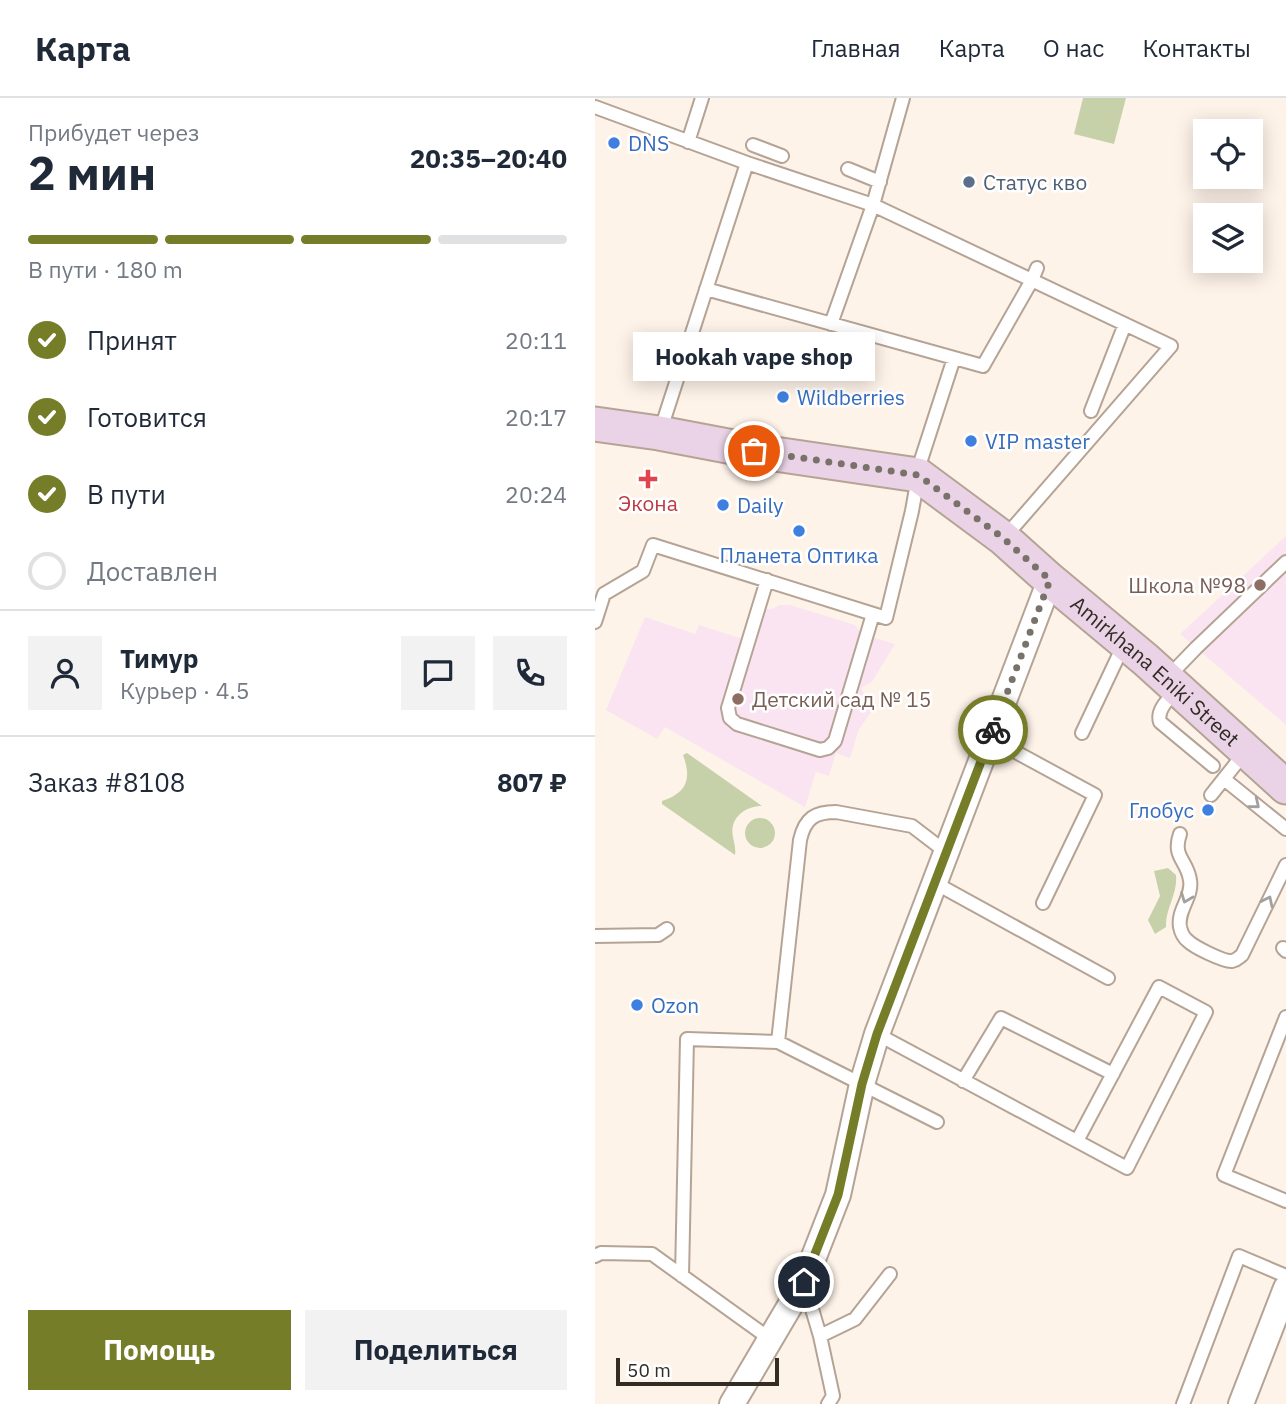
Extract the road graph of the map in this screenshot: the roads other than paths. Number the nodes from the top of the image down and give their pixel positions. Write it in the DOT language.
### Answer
graph roads {
  1 [pos="702,98"];
  2 [pos="903,98"];
  3 [pos="595,107"];
  4 [pos="688,142"];
  5 [pos="753,145"];
  6 [pos="782,156"];
  7 [pos="747,163"];
  8 [pos="848,169"];
  9 [pos="880,181"];
  10 [pos="873,205"];
  11 [pos="1035,274"];
  12 [pos="706,289"];
  13 [pos="831,324"];
  14 [pos="1125,324"];
  15 [pos="954,358"];
  16 [pos="1091,411"];
  17 [pos="595,424"];
  18 [pos="659,433"];
  19 [pos="918,475"];
  20 [pos="1003,538"];
  21 [pos="1286,562"];
  22 [pos="767,580"];
  23 [pos="1050,580"];
  24 [pos="600,593"];
  25 [pos="873,614"];
  26 [pos="595,622"];
  27 [pos="1125,642"];
  28 [pos="1172,683"];
  29 [pos="1082,733"];
  30 [pos="989,738"];
  31 [pos="1247,751"];
  32 [pos="1213,766"];
  33 [pos="1224,779"];
  34 [pos="1286,787"];
  35 [pos="1211,795"];
  36 [pos="1286,829"];
  37 [pos="1179,834"];
  38 [pos="946,852"];
  39 [pos="1286,865"];
  40 [pos="935,883"];
  41 [pos="1043,903"];
  42 [pos="667,929"];
  43 [pos="595,936"];
  44 [pos="1108,978"];
  45 [pos="1286,1017"];
  46 [pos="877,1034"];
  47 [pos="778,1042"];
  48 [pos="1113,1074"];
  49 [pos="963,1081"];
  50 [pos="862,1084"];
  51 [pos="937,1122"];
  52 [pos="1077,1141"];
  53 [pos="1286,1201"];
  54 [pos="595,1256"];
  55 [pos="890,1274"];
  56 [pos="682,1276"];
  57 [pos="1286,1276"];
  58 [pos="804,1282"];
  59 [pos="1286,1288"];
  60 [pos="820,1336"];
  61 [pos="771,1339"];
  62 [pos="732,1404"];
  63 [pos="828,1404"];
  64 [pos="1183,1404"];
  65 [pos="1241,1404"];
  1 -- 4 [label="lane"];
  2 -- 9 [label="lane"];
  3 -- 4 [label="lane"];
  4 -- 7 [label="lane"];
  5 -- 6 [label="lane"];
  7 -- 10 [label="lane"];
  7 -- 12 [label="lane"];
  8 -- 9 [label="lane"];
  9 -- 10 [label="lane"];
  10 -- 11 [label="lane"];
  10 -- 13 [label="lane"];
  11 -- 14 [label="lane"];
  11 -- 15 [label="lane"];
  12 -- 13 [label="lane"];
  12 -- 18 [label="lane"];
  13 -- 15 [label="lane"];
  14 -- 16 [label="lane"];
  14 -- 20 [label="lane"];
  15 -- 19 [label="lane"];
  17 -- 18 [label="street, Amirkhana Eniki Street"];
  18 -- 19 [label="street, Amirkhana Eniki Street"];
  19 -- 20 [label="street, Amirkhana Eniki Street"];
  19 -- 25 [label="lane"];
  20 -- 23 [label="street, Amirkhana Eniki Street"];
  21 -- 28 [label="lane"];
  22 -- 24 [label="lane"];
  22 -- 25 [label="lane"];
  22 -- 25 [label="lane"];
  23 -- 27 [label="street, Amirkhana Eniki Street"];
  23 -- 30 [label="street"];
  24 -- 26 [label="lane"];
  27 -- 28 [label="street, Amirkhana Eniki Street"];
  27 -- 29 [label="lane"];
  28 -- 31 [label="street, Amirkhana Eniki Street"];
  28 -- 32 [label="lane"];
  30 -- 38 [label="street"];
  30 -- 41 [label="lane"];
  31 -- 33 [label="lane"];
  31 -- 34 [label="street, Amirkhana Eniki Street"];
  33 -- 35 [label="lane"];
  33 -- 36 [label="lane, one-way"];
  37 -- 39 [label="lane, one-way"];
  38 -- 40 [label="street"];
  38 -- 47 [label="lane"];
  40 -- 44 [label="lane"];
  40 -- 46 [label="street"];
  42 -- 43 [label="lane"];
  45 -- 53 [label="lane"];
  46 -- 49 [label="lane"];
  46 -- 50 [label="street"];
  47 -- 50 [label="lane"];
  47 -- 56 [label="lane"];
  48 -- 49 [label="lane"];
  48 -- 52 [label="lane"];
  48 -- 52 [label="lane"];
  49 -- 52 [label="lane"];
  50 -- 51 [label="lane"];
  50 -- 58 [label="street"];
  54 -- 56 [label="lane"];
  55 -- 60 [label="lane"];
  56 -- 61 [label="lane"];
  57 -- 64 [label="lane"];
  58 -- 60 [label="lane"];
  58 -- 61 [label="street"];
  59 -- 65 [label="street"];
  60 -- 63 [label="lane"];
  61 -- 62 [label="street"];
}
